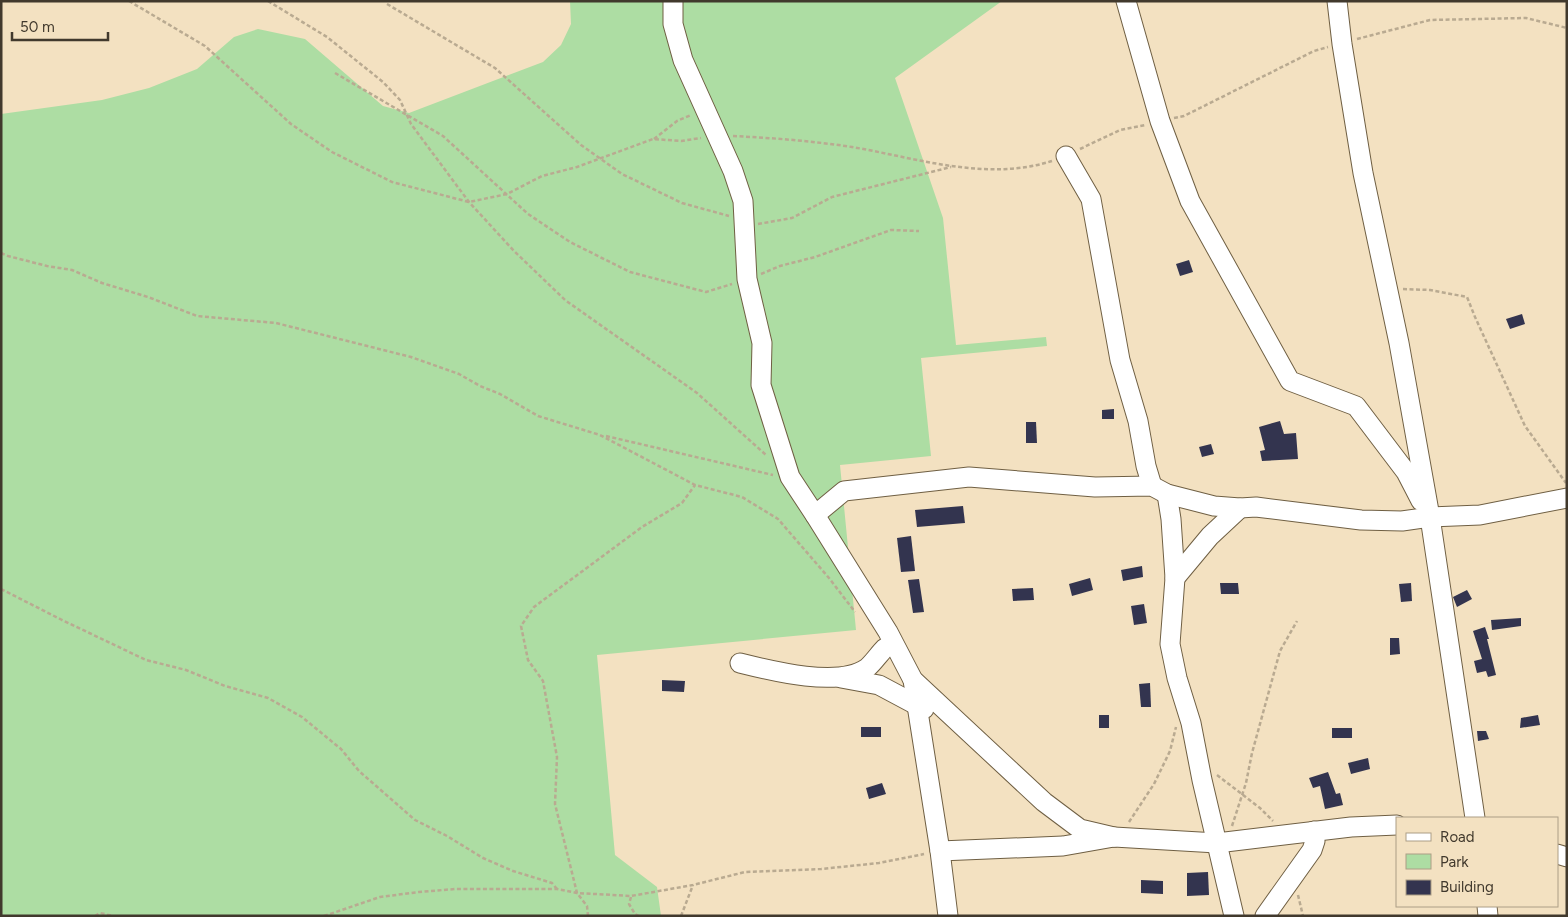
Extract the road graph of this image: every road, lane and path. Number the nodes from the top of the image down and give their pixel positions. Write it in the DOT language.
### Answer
graph roads {
  1 [pos="129,1"];
  2 [pos="268,1"];
  3 [pos="672,1"];
  4 [pos="1126,1"];
  5 [pos="1337,1"];
  6 [pos="388,4"];
  7 [pos="1567,28"];
  8 [pos="1342,44"];
  9 [pos="335,73"];
  10 [pos="706,110"];
  11 [pos="408,116"];
  12 [pos="1160,121"];
  13 [pos="717,135"];
  14 [pos="653,140"];
  15 [pos="1066,156"];
  16 [pos="600,158"];
  17 [pos="953,166"];
  18 [pos="507,194"];
  19 [pos="469,202"];
  20 [pos="744,220"];
  21 [pos="919,231"];
  22 [pos="1,252"];
  23 [pos="747,279"];
  24 [pos="1388,288"];
  25 [pos="600,435"];
  26 [pos="768,457"];
  27 [pos="790,477"];
  28 [pos="695,485"];
  29 [pos="1567,485"];
  30 [pos="1159,490"];
  31 [pos="1567,498"];
  32 [pos="1240,508"];
  33 [pos="815,515"];
  34 [pos="1430,518"];
  35 [pos="1175,578"];
  36 [pos="1,589"];
  37 [pos="856,612"];
  38 [pos="1297,622"];
  39 [pos="885,648"];
  40 [pos="740,663"];
  41 [pos="837,677"];
  42 [pos="913,680"];
  43 [pos="916,705"];
  44 [pos="1176,724"];
  45 [pos="966,728"];
  46 [pos="1216,774"];
  47 [pos="1241,795"];
  48 [pos="1475,817"];
  49 [pos="1396,825"];
  50 [pos="1314,831"];
  51 [pos="1286,834"];
  52 [pos="1112,837"];
  53 [pos="1222,842"];
  54 [pos="940,851"];
  55 [pos="693,885"];
  56 [pos="557,889"];
  57 [pos="577,893"];
  58 [pos="631,896"];
  59 [pos="95,916"];
  60 [pos="113,916"];
  61 [pos="324,916"];
  62 [pos="588,916"];
  63 [pos="639,916"];
  64 [pos="681,916"];
  65 [pos="948,916"];
  66 [pos="1234,916"];
  67 [pos="1265,916"];
  1 -- 19 [label="path"];
  2 -- 11 [label="path"];
  3 -- 10 [label="street"];
  4 -- 12 [label="street"];
  5 -- 8 [label="street"];
  6 -- 16 [label="path"];
  7 -- 8 [label="path"];
  8 -- 12 [label="path"];
  8 -- 24 [label="street"];
  9 -- 11 [label="path"];
  10 -- 13 [label="street"];
  10 -- 14 [label="path"];
  11 -- 18 [label="path"];
  11 -- 19 [label="path"];
  12 -- 15 [label="path"];
  12 -- 34 [label="street"];
  13 -- 14 [label="path"];
  13 -- 17 [label="path"];
  13 -- 20 [label="street"];
  14 -- 16 [label="path"];
  15 -- 17 [label="path"];
  15 -- 30 [label="street"];
  16 -- 18 [label="path"];
  16 -- 20 [label="path"];
  17 -- 20 [label="path"];
  18 -- 19 [label="path"];
  18 -- 23 [label="path"];
  19 -- 26 [label="path"];
  20 -- 23 [label="street"];
  21 -- 23 [label="path"];
  22 -- 25 [label="path"];
  23 -- 27 [label="street"];
  24 -- 29 [label="path"];
  24 -- 34 [label="street"];
  25 -- 27 [label="path"];
  25 -- 28 [label="path"];
  27 -- 33 [label="street"];
  28 -- 37 [label="path"];
  28 -- 57 [label="path"];
  30 -- 32 [label="street"];
  30 -- 33 [label="street"];
  30 -- 35 [label="street"];
  31 -- 34 [label="street"];
  32 -- 34 [label="street"];
  32 -- 35 [label="street"];
  33 -- 42 [label="street"];
  34 -- 48 [label="street"];
  35 -- 53 [label="street"];
  36 -- 56 [label="path"];
  38 -- 47 [label="path"];
  39 -- 41 [label="street"];
  40 -- 41 [label="street"];
  41 -- 43 [label="street"];
  42 -- 43 [label="street"];
  42 -- 45 [label="street"];
  43 -- 45 [label="street"];
  43 -- 54 [label="street"];
  44 -- 52 [label="path"];
  45 -- 52 [label="street"];
  46 -- 47 [label="path"];
  47 -- 51 [label="path"];
  47 -- 53 [label="path"];
  49 -- 50 [label="street"];
  50 -- 51 [label="street"];
  50 -- 67 [label="street"];
  51 -- 53 [label="street"];
  52 -- 53 [label="street"];
  52 -- 54 [label="street"];
  53 -- 66 [label="street"];
  54 -- 55 [label="path"];
  54 -- 65 [label="street"];
  55 -- 58 [label="path"];
  55 -- 64 [label="path"];
  56 -- 57 [label="path"];
  56 -- 61 [label="path"];
  57 -- 58 [label="path"];
  57 -- 62 [label="path"];
  58 -- 63 [label="path"];
  59 -- 60 [label="path"];
}
